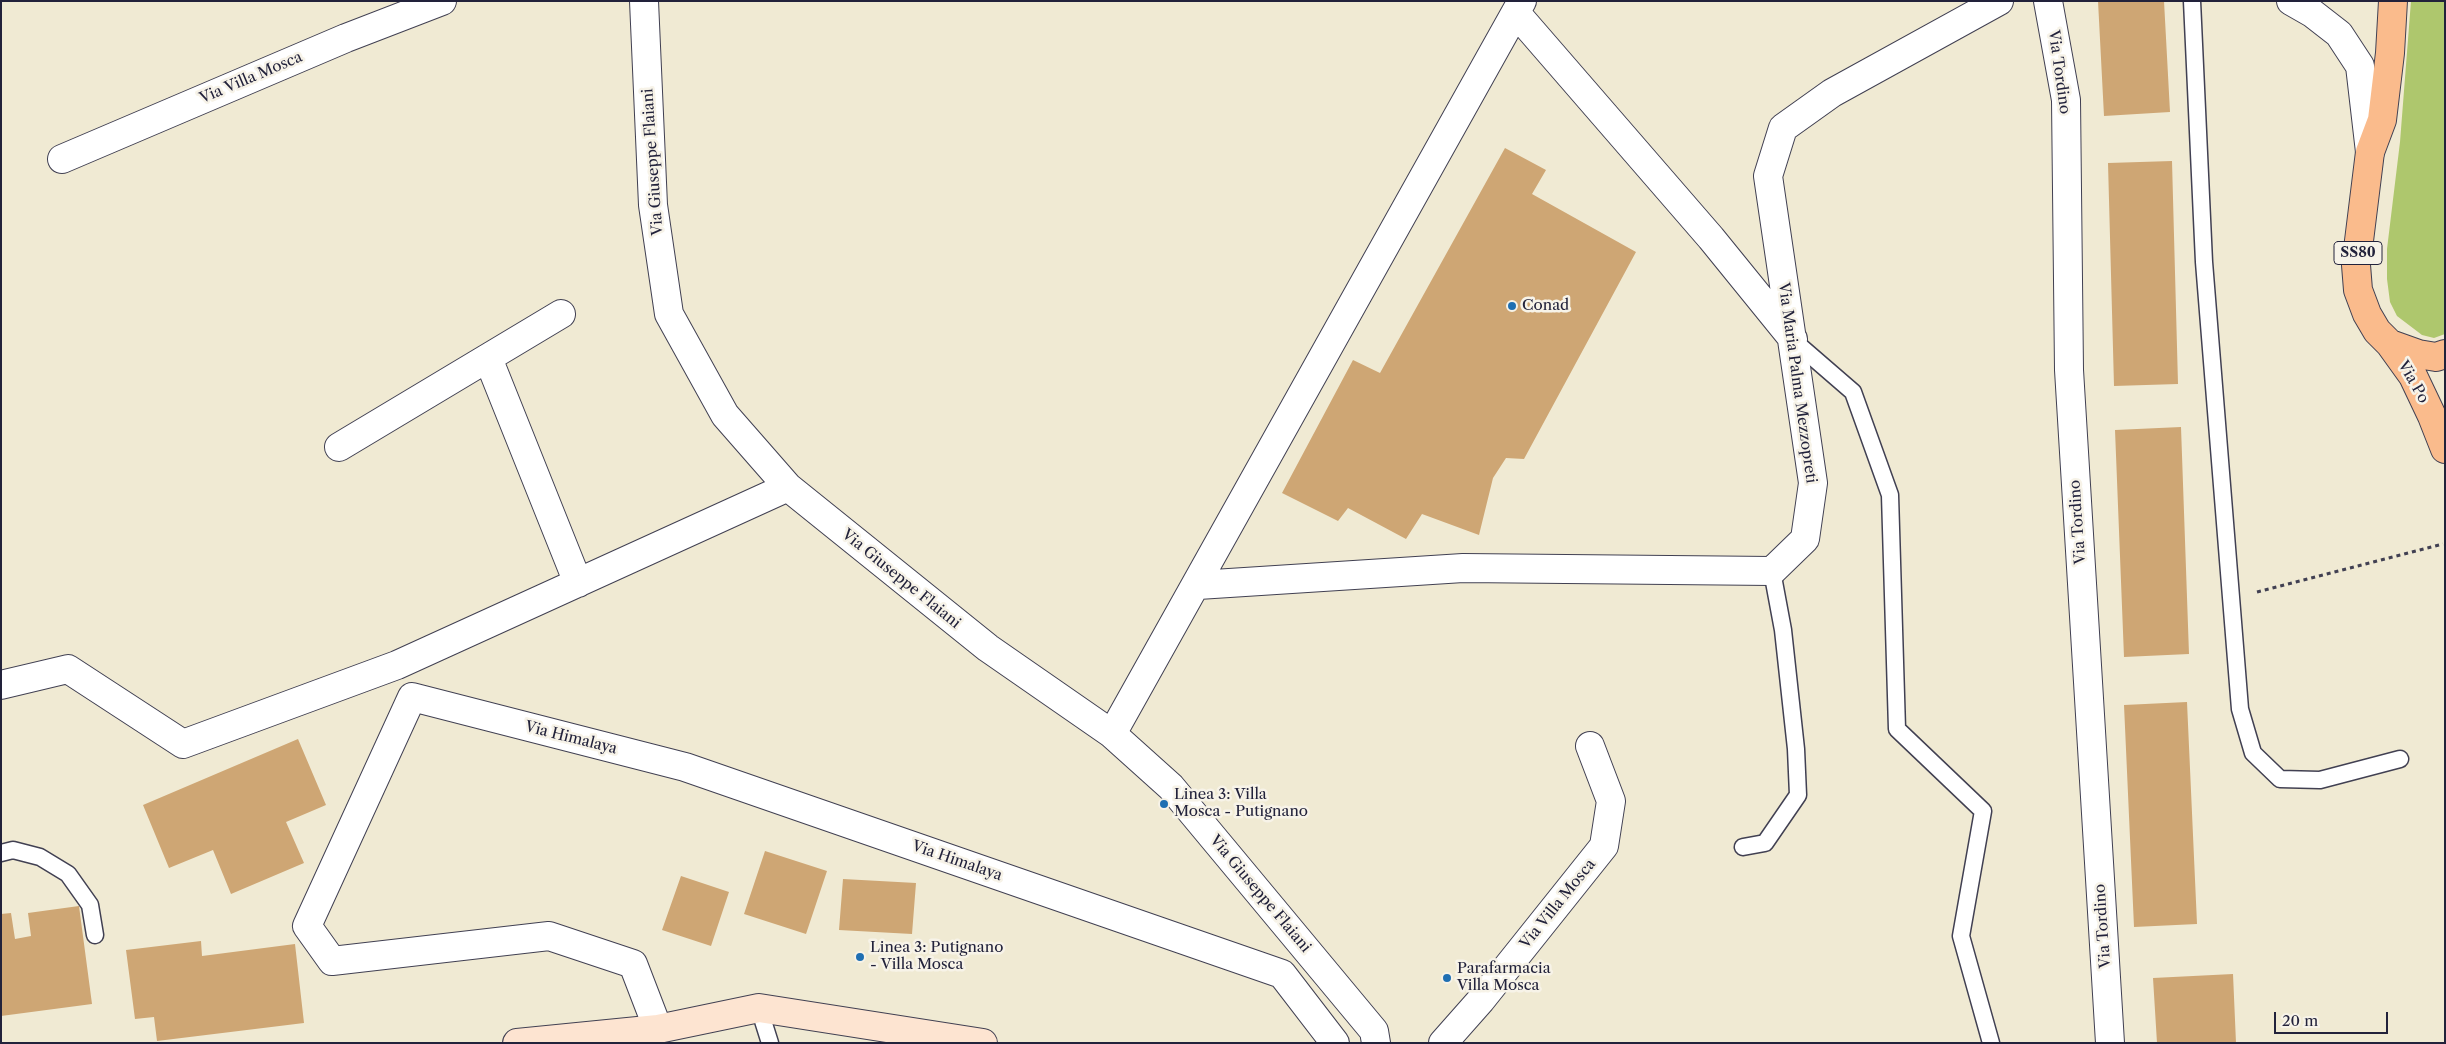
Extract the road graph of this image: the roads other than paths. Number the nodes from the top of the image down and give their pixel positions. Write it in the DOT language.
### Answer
graph roads {
  1 [pos="442,1"];
  2 [pos="644,1"];
  3 [pos="1999,1"];
  4 [pos="2048,1"];
  5 [pos="2192,1"];
  6 [pos="2291,1"];
  7 [pos="2393,1"];
  8 [pos="1519,7"];
  9 [pos="2370,152"];
  10 [pos="62,159"];
  11 [pos="561,314"];
  12 [pos="1794,341"];
  13 [pos="2390,344"];
  14 [pos="2445,354"];
  15 [pos="488,358"];
  16 [pos="339,447"];
  17 [pos="2445,449"];
  18 [pos="788,487"];
  19 [pos="1772,571"];
  20 [pos="578,583"];
  21 [pos="1198,585"];
  22 [pos="397,665"];
  23 [pos="1,685"];
  24 [pos="412,696"];
  25 [pos="1112,734"];
  26 [pos="1590,746"];
  27 [pos="2400,759"];
  28 [pos="1743,847"];
  29 [pos="1,853"];
  30 [pos="95,935"];
  31 [pos="759,1008"];
  32 [pos="658,1029"];
  33 [pos="517,1043"];
  34 [pos="770,1043"];
  35 [pos="983,1043"];
  36 [pos="1335,1043"];
  37 [pos="1376,1043"];
  38 [pos="1443,1043"];
  39 [pos="1991,1043"];
  40 [pos="2110,1043"];
  1 -- 10 [label="street, Via Villa Mosca"];
  2 -- 18 [label="street, Via Giuseppe Flaiani"];
  3 -- 12 [label="street, Via Maria Palma Mezzopreti"];
  4 -- 40 [label="street, Via Tordino"];
  5 -- 27 [label="lane"];
  6 -- 9 [label="street"];
  7 -- 9 [label="main road, SS80"];
  8 -- 12 [label="street"];
  8 -- 21 [label="street"];
  9 -- 13 [label="main road, SS80"];
  11 -- 15 [label="street"];
  12 -- 19 [label="street, Via Maria Palma Mezzopreti"];
  12 -- 39 [label="lane"];
  13 -- 14 [label="main road, SS80"];
  13 -- 17 [label="main road, Via Po / SS80"];
  15 -- 16 [label="street"];
  15 -- 20 [label="street"];
  18 -- 20 [label="street"];
  18 -- 25 [label="street, Via Giuseppe Flaiani"];
  19 -- 21 [label="street"];
  19 -- 28 [label="lane"];
  20 -- 22 [label="street"];
  21 -- 25 [label="street"];
  22 -- 23 [label="street"];
  22 -- 24 [label="street"];
  24 -- 32 [label="street"];
  24 -- 36 [label="street, Via Himalaya"];
  25 -- 37 [label="street, Via Giuseppe Flaiani"];
  26 -- 38 [label="street, Via Villa Mosca"];
  29 -- 30 [label="lane"];
  31 -- 32 [label="street"];
  31 -- 34 [label="lane"];
  31 -- 35 [label="street"];
  32 -- 33 [label="street"];
}
